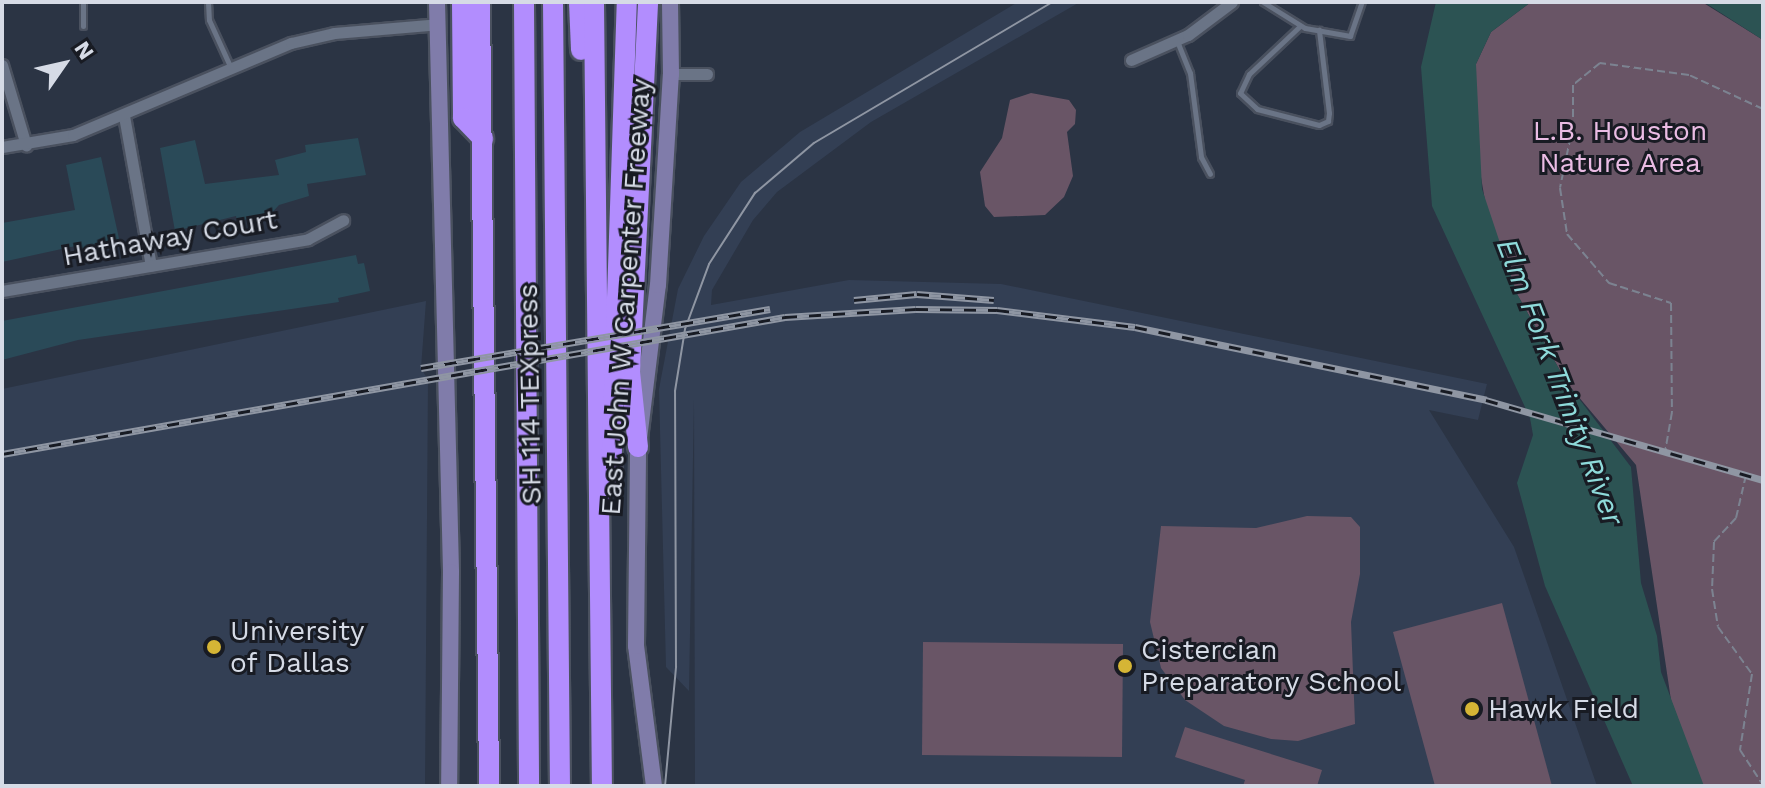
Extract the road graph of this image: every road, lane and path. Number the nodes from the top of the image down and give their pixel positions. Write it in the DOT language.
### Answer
graph roads {
  1 [pos="83,2"];
  2 [pos="208,2"];
  3 [pos="437,2"];
  4 [pos="462,2"];
  5 [pos="480,2"];
  6 [pos="524,2"];
  7 [pos="553,2"];
  8 [pos="579,2"];
  9 [pos="594,2"];
  10 [pos="627,2"];
  11 [pos="648,2"];
  12 [pos="670,2"];
  13 [pos="1232,2"];
  14 [pos="1263,2"];
  15 [pos="1362,2"];
  16 [pos="438,24"];
  17 [pos="83,26"];
  18 [pos="1300,26"];
  19 [pos="1319,30"];
  20 [pos="1177,40"];
  21 [pos="1131,60"];
  22 [pos="2,65"];
  23 [pos="230,66"];
  24 [pos="671,74"];
  25 [pos="707,74"];
  26 [pos="1763,109"];
  27 [pos="124,116"];
  28 [pos="483,139"];
  29 [pos="26,145"];
  30 [pos="2,147"];
  31 [pos="1210,174"];
  32 [pos="343,220"];
  33 [pos="151,266"];
  34 [pos="2,291"];
  35 [pos="597,365"];
  36 [pos="638,447"];
  37 [pos="599,529"];
  38 [pos="1763,785"];
  39 [pos="449,786"];
  40 [pos="489,786"];
  41 [pos="529,786"];
  42 [pos="560,786"];
  43 [pos="602,786"];
  44 [pos="654,786"];
  1 -- 17 [label="lane"];
  2 -- 23 [label="lane"];
  3 -- 16 [label="main road"];
  4 -- 28 [label="highway"];
  5 -- 28 [label="highway"];
  6 -- 41 [label="highway, SH 114 TEXpress"];
  7 -- 42 [label="highway, SH 114 TEXpress"];
  8 -- 35 [label="highway"];
  9 -- 35 [label="highway, East John W Carpenter Freeway"];
  10 -- 37 [label="highway"];
  11 -- 36 [label="highway"];
  12 -- 24 [label="main road, East John W Carpenter Freeway"];
  13 -- 20 [label="street"];
  14 -- 18 [label="lane"];
  15 -- 19 [label="lane"];
  16 -- 23 [label="street"];
  16 -- 39 [label="main road"];
  18 -- 19 [label="lane"];
  18 -- 19 [label="lane"];
  20 -- 21 [label="street"];
  20 -- 31 [label="lane"];
  22 -- 29 [label="street"];
  23 -- 27 [label="street"];
  24 -- 25 [label="street"];
  24 -- 36 [label="main road, East John W Carpenter Freeway"];
  26 -- 38 [label="path"];
  27 -- 29 [label="street"];
  27 -- 33 [label="street"];
  28 -- 40 [label="highway"];
  29 -- 30 [label="street"];
  32 -- 33 [label="street, Hathaway Court"];
  33 -- 34 [label="street, Hathaway Court"];
  35 -- 37 [label="highway, East John W Carpenter Freeway"];
  36 -- 44 [label="main road, East John W Carpenter Freeway"];
  37 -- 43 [label="highway, East John W Carpenter Freeway"];
}
